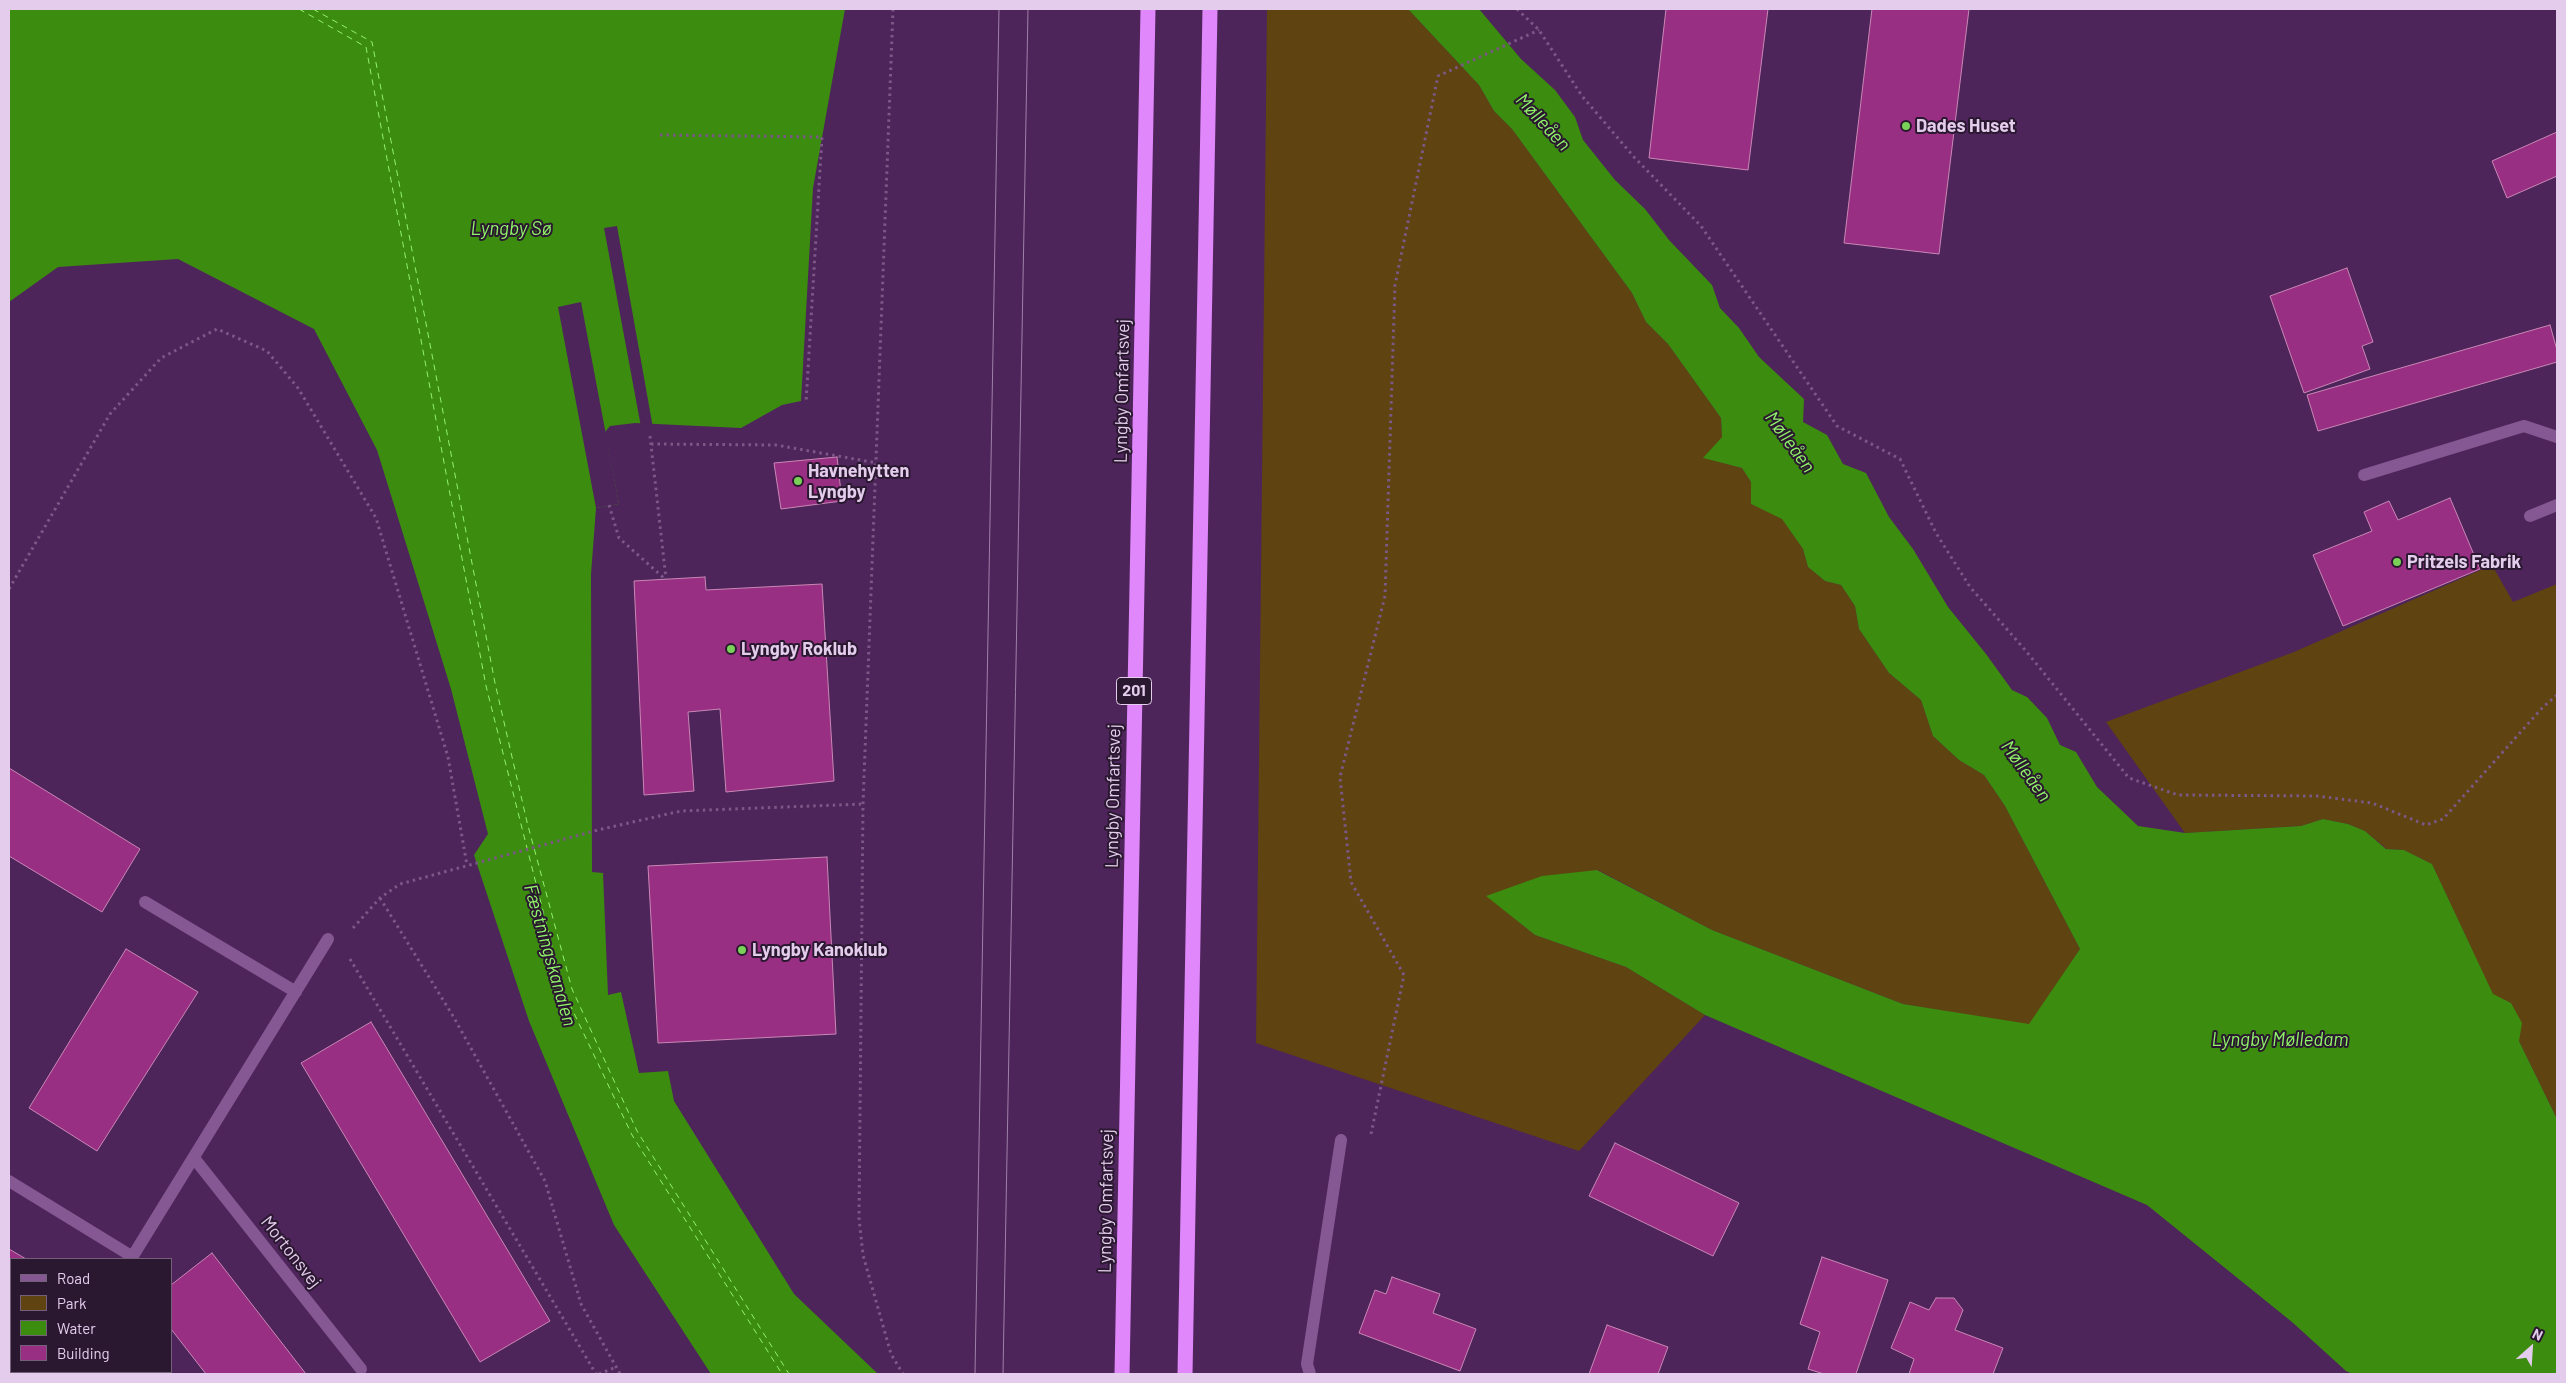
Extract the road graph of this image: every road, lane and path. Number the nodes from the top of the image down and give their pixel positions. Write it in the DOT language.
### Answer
graph roads {
  1 [pos="892,9"];
  2 [pos="1148,9"];
  3 [pos="1210,9"];
  4 [pos="1517,9"];
  5 [pos="1539,30"];
  6 [pos="660,135"];
  7 [pos="806,404"];
  8 [pos="650,436"];
  9 [pos="2557,438"];
  10 [pos="651,444"];
  11 [pos="877,463"];
  12 [pos="2364,475"];
  13 [pos="609,505"];
  14 [pos="2557,505"];
  15 [pos="2530,516"];
  16 [pos="9,590"];
  17 [pos="2557,695"];
  18 [pos="863,804"];
  19 [pos="467,865"];
  20 [pos="380,898"];
  21 [pos="145,902"];
  22 [pos="328,939"];
  23 [pos="340,943"];
  24 [pos="296,992"];
  25 [pos="1342,1140"];
  26 [pos="1370,1140"];
  27 [pos="194,1158"];
  28 [pos="9,1181"];
  29 [pos="132,1258"];
  30 [pos="616,1367"];
  31 [pos="361,1369"];
  32 [pos="597,1374"];
  33 [pos="620,1374"];
  34 [pos="903,1374"];
  35 [pos="1122,1374"];
  36 [pos="1184,1374"];
  37 [pos="1310,1374"];
  1 -- 11 [label="path"];
  2 -- 35 [label="highway, Lyngby Omfartsvej / 201"];
  3 -- 36 [label="highway"];
  4 -- 5 [label="path"];
  5 -- 17 [label="path"];
  5 -- 26 [label="path"];
  6 -- 7 [label="path"];
  8 -- 10 [label="path"];
  9 -- 12 [label="street"];
  10 -- 11 [label="path"];
  10 -- 13 [label="path"];
  11 -- 18 [label="path"];
  14 -- 15 [label="street"];
  16 -- 19 [label="path"];
  18 -- 19 [label="path"];
  18 -- 34 [label="path"];
  19 -- 20 [label="path"];
  20 -- 23 [label="path"];
  20 -- 30 [label="path"];
  21 -- 24 [label="street"];
  22 -- 23 [label="path"];
  22 -- 24 [label="street"];
  23 -- 32 [label="path"];
  24 -- 27 [label="street"];
  25 -- 37 [label="street"];
  27 -- 29 [label="street"];
  27 -- 31 [label="street, Mortonsvej"];
  28 -- 29 [label="street"];
  30 -- 32 [label="path"];
  30 -- 33 [label="path"];
}
